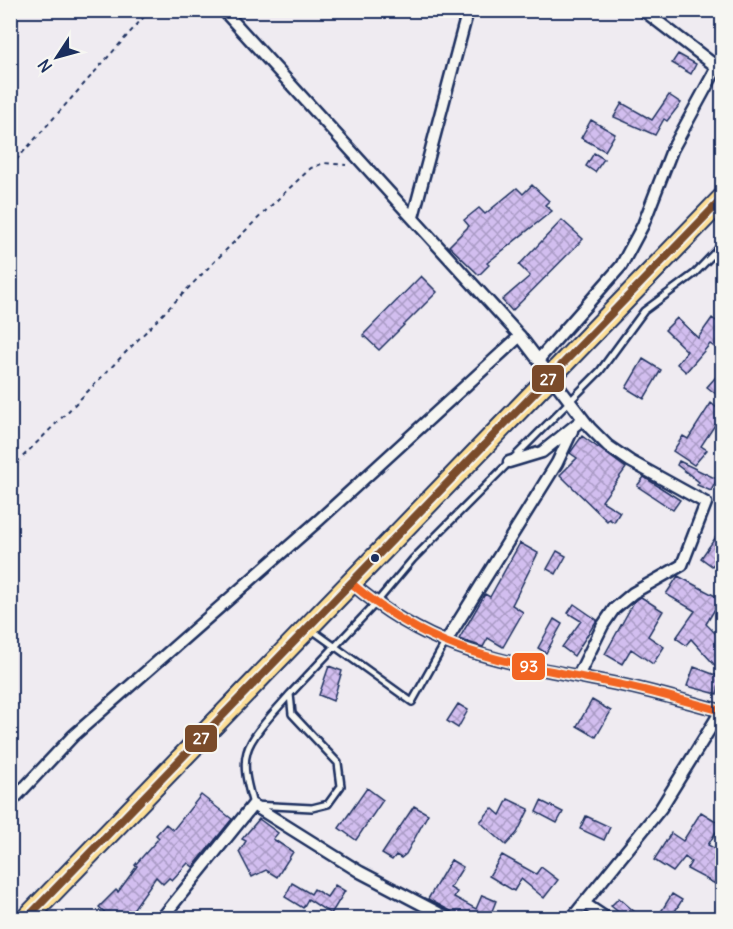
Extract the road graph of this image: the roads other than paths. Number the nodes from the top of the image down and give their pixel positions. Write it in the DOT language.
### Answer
graph roads {
  1 [pos="224,10"];
  2 [pos="468,10"];
  3 [pos="643,10"];
  4 [pos="720,62"];
  5 [pos="723,200"];
  6 [pos="412,217"];
  7 [pos="723,245"];
  8 [pos="520,336"];
  9 [pos="539,359"];
  10 [pos="551,376"];
  11 [pos="569,402"];
  12 [pos="583,419"];
  13 [pos="572,431"];
  14 [pos="509,462"];
  15 [pos="351,583"];
  16 [pos="376,603"];
  17 [pos="308,627"];
  18 [pos="445,643"];
  19 [pos="336,647"];
  20 [pos="578,676"];
  21 [pos="290,694"];
  22 [pos="722,711"];
  23 [pos="10,802"];
  24 [pos="253,805"];
  25 [pos="585,904"];
  26 [pos="27,918"];
  27 [pos="162,918"];
  28 [pos="448,918"];
  29 [pos="572,918"];
  30 [pos="606,918"];
  1 -- 6 [label="street"];
  2 -- 6 [label="street"];
  3 -- 4 [label="street"];
  4 -- 9 [label="street"];
  5 -- 10 [label="highway"];
  6 -- 8 [label="street"];
  7 -- 11 [label="lane"];
  8 -- 9 [label="street"];
  8 -- 23 [label="street"];
  9 -- 10 [label="street"];
  10 -- 11 [label="street"];
  10 -- 15 [label="highway"];
  11 -- 12 [label="street"];
  11 -- 14 [label="lane"];
  12 -- 13 [label="street"];
  12 -- 20 [label="street"];
  13 -- 14 [label="street"];
  13 -- 18 [label="street"];
  14 -- 16 [label="lane"];
  15 -- 16 [label="street"];
  15 -- 17 [label="highway"];
  16 -- 18 [label="street"];
  16 -- 19 [label="lane"];
  17 -- 19 [label="lane"];
  17 -- 26 [label="highway"];
  18 -- 19 [label="lane"];
  18 -- 20 [label="street"];
  19 -- 21 [label="lane"];
  20 -- 22 [label="street"];
  21 -- 24 [label="lane"];
  21 -- 24 [label="lane"];
  22 -- 25 [label="street"];
  24 -- 27 [label="street"];
  24 -- 28 [label="street"];
  25 -- 29 [label="street"];
  25 -- 30 [label="street"];
}
